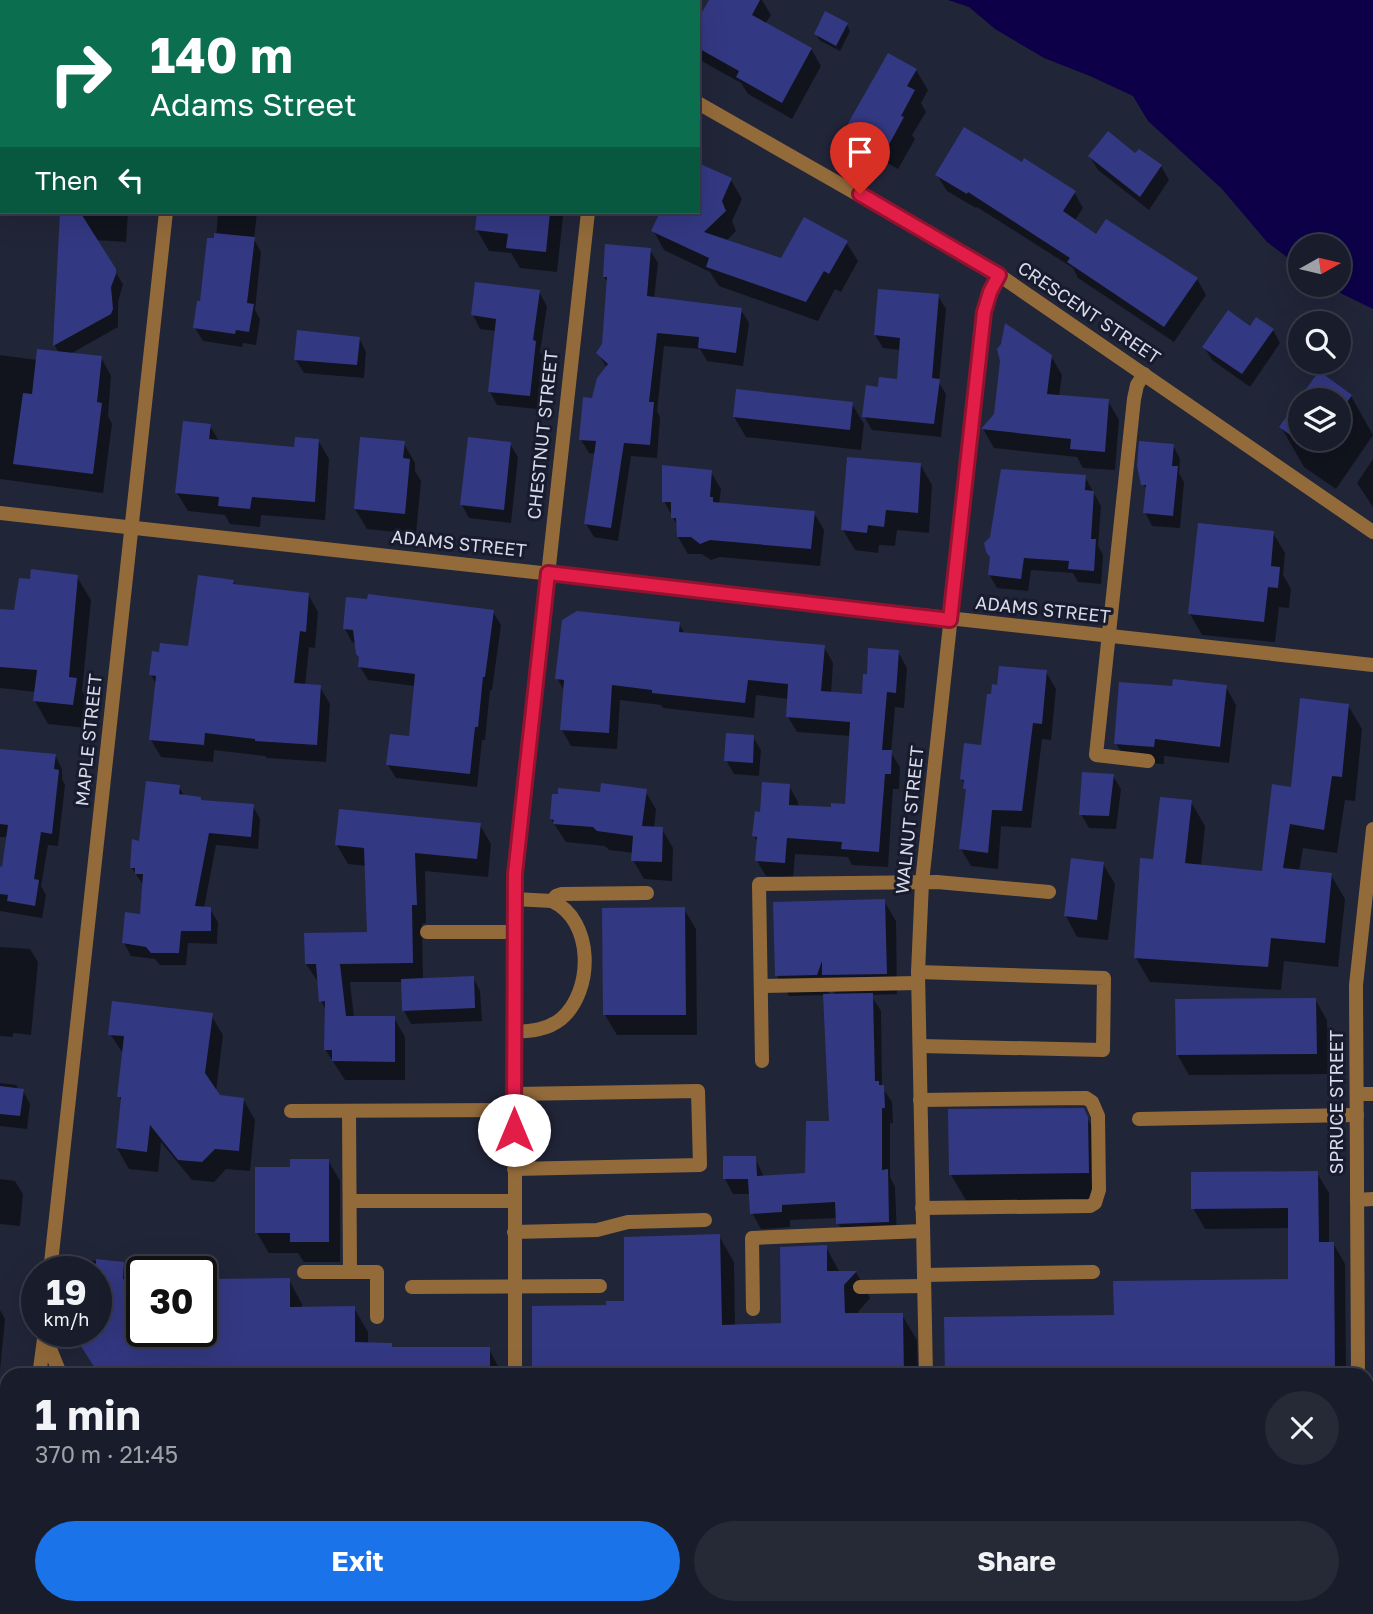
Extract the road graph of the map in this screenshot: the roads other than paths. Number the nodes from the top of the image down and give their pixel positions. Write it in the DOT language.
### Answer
graph roads {
  1 [pos="700,104"];
  2 [pos="166,214"];
  3 [pos="588,214"];
  4 [pos="999,275"];
  5 [pos="1144,374"];
  6 [pos="0,513"];
  7 [pos="131,528"];
  8 [pos="1373,532"];
  9 [pos="548,573"];
  10 [pos="950,620"];
  11 [pos="1108,636"];
  12 [pos="1373,665"];
  13 [pos="1148,761"];
  14 [pos="1373,829"];
  15 [pos="922,882"];
  16 [pos="1049,891"];
  17 [pos="647,893"];
  18 [pos="514,899"];
  19 [pos="552,901"];
  20 [pos="427,932"];
  21 [pos="514,932"];
  22 [pos="918,977"];
  23 [pos="762,986"];
  24 [pos="514,1032"];
  25 [pos="920,1046"];
  26 [pos="762,1061"];
  27 [pos="514,1094"];
  28 [pos="1357,1094"];
  29 [pos="1373,1094"];
  30 [pos="920,1100"];
  31 [pos="514,1110"];
  32 [pos="291,1111"];
  33 [pos="349,1111"];
  34 [pos="1357,1115"];
  35 [pos="1139,1119"];
  36 [pos="514,1169"];
  37 [pos="1373,1199"];
  38 [pos="1357,1200"];
  39 [pos="350,1201"];
  40 [pos="514,1201"];
  41 [pos="922,1208"];
  42 [pos="705,1220"];
  43 [pos="923,1231"];
  44 [pos="514,1232"];
  45 [pos="52,1256"];
  46 [pos="304,1272"];
  47 [pos="350,1272"];
  48 [pos="1093,1272"];
  49 [pos="924,1281"];
  50 [pos="600,1286"];
  51 [pos="412,1287"];
  52 [pos="514,1287"];
  53 [pos="860,1287"];
  54 [pos="753,1308"];
  55 [pos="377,1317"];
  56 [pos="43,1347"];
  57 [pos="50,1347"];
  58 [pos="40,1368"];
  59 [pos="58,1368"];
  60 [pos="515,1368"];
  61 [pos="926,1368"];
  62 [pos="1358,1368"];
  1 -- 4 [label="street, CRESCENT STREET"];
  2 -- 7 [label="street, MAPLE STREET"];
  3 -- 9 [label="street, CHESTNUT STREET"];
  4 -- 5 [label="street, CRESCENT STREET"];
  4 -- 10 [label="street, WALNUT STREET"];
  5 -- 8 [label="street, CRESCENT STREET"];
  5 -- 11 [label="street"];
  6 -- 7 [label="street, ADAMS STREET"];
  7 -- 9 [label="street, ADAMS STREET"];
  7 -- 45 [label="street, MAPLE STREET"];
  9 -- 10 [label="street, ADAMS STREET"];
  9 -- 18 [label="street, CHESTNUT STREET"];
  10 -- 11 [label="street, ADAMS STREET"];
  10 -- 15 [label="street, WALNUT STREET"];
  11 -- 12 [label="street, ADAMS STREET"];
  11 -- 13 [label="street"];
  14 -- 28 [label="street, SPRUCE STREET"];
  15 -- 16 [label="street"];
  15 -- 22 [label="street, WALNUT STREET"];
  15 -- 23 [label="street"];
  17 -- 19 [label="street"];
  18 -- 19 [label="street"];
  18 -- 21 [label="street, CHESTNUT STREET"];
  19 -- 24 [label="street"];
  20 -- 21 [label="street"];
  21 -- 24 [label="street, CHESTNUT STREET"];
  22 -- 23 [label="street"];
  22 -- 25 [label="street, WALNUT STREET"];
  22 -- 25 [label="street"];
  23 -- 26 [label="street"];
  24 -- 27 [label="street, CHESTNUT STREET"];
  25 -- 30 [label="street, WALNUT STREET"];
  27 -- 31 [label="street, CHESTNUT STREET"];
  27 -- 36 [label="street"];
  28 -- 29 [label="street"];
  28 -- 34 [label="street, SPRUCE STREET"];
  30 -- 41 [label="street, WALNUT STREET"];
  30 -- 41 [label="street"];
  31 -- 33 [label="street"];
  31 -- 36 [label="street, CHESTNUT STREET"];
  32 -- 33 [label="street"];
  33 -- 39 [label="street"];
  34 -- 35 [label="street"];
  34 -- 38 [label="street, SPRUCE STREET"];
  36 -- 40 [label="street, CHESTNUT STREET"];
  37 -- 38 [label="street"];
  38 -- 62 [label="street, SPRUCE STREET"];
  39 -- 40 [label="street"];
  39 -- 47 [label="street"];
  40 -- 44 [label="street, CHESTNUT STREET"];
  41 -- 43 [label="street, WALNUT STREET"];
  42 -- 44 [label="street"];
  43 -- 49 [label="street, WALNUT STREET"];
  43 -- 54 [label="street"];
  44 -- 52 [label="street, CHESTNUT STREET"];
  46 -- 47 [label="street"];
  47 -- 55 [label="street"];
  48 -- 49 [label="street"];
  49 -- 53 [label="street"];
  49 -- 61 [label="street, WALNUT STREET"];
  50 -- 52 [label="street"];
  51 -- 52 [label="street"];
  52 -- 60 [label="street, CHESTNUT STREET"];
  56 -- 58 [label="street"];
  57 -- 59 [label="street"];
}
